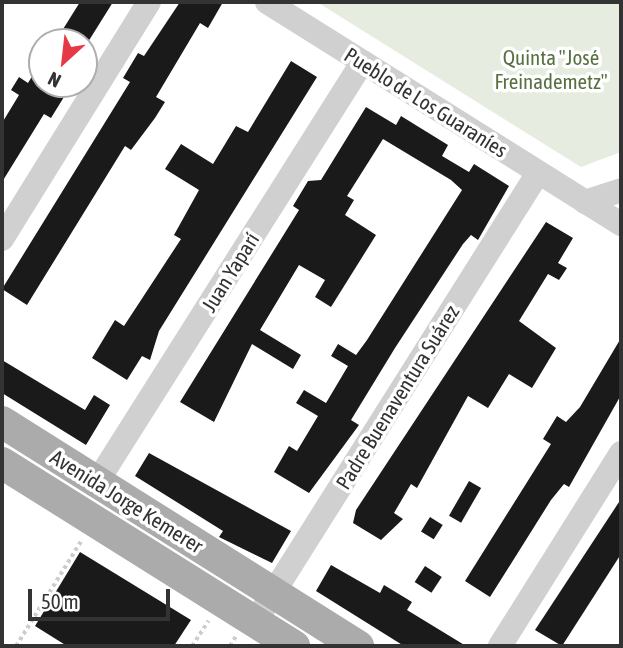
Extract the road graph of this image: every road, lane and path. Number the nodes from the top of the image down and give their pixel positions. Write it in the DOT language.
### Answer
graph roads {
  1 [pos="149,2"];
  2 [pos="267,2"];
  3 [pos="363,62"];
  4 [pos="538,173"];
  5 [pos="621,190"];
  6 [pos="585,202"];
  7 [pos="621,224"];
  8 [pos="2,239"];
  9 [pos="2,422"];
  10 [pos="621,453"];
  11 [pos="2,463"];
  12 [pos="97,482"];
  13 [pos="94,521"];
  14 [pos="273,594"];
  15 [pos="221,601"];
  16 [pos="255,622"];
  17 [pos="16,646"];
  18 [pos="192,646"];
  19 [pos="294,646"];
  20 [pos="358,646"];
  21 [pos="500,646"];
  1 -- 8 [label="street"];
  2 -- 3 [label="street, Pueblo de Los Guaraníes"];
  3 -- 4 [label="street, Pueblo de Los Guaraníes"];
  3 -- 12 [label="street, Juan Yaparí"];
  4 -- 6 [label="street, Pueblo de Los Guaraníes"];
  4 -- 14 [label="street, Padre Buenaventura Suárez"];
  5 -- 6 [label="street"];
  6 -- 7 [label="street, Pueblo de Los Guaraníes"];
  9 -- 12 [label="main road, Avenida Jorge Kemerer"];
  10 -- 21 [label="street"];
  11 -- 13 [label="main road, Avenida Jorge Kemerer"];
  12 -- 14 [label="main road, Avenida Jorge Kemerer"];
  13 -- 15 [label="main road, Avenida Jorge Kemerer"];
  13 -- 17 [label="path"];
  14 -- 16 [label="street, Padre Buenaventura Suárez"];
  14 -- 20 [label="main road, Avenida Jorge Kemerer"];
  15 -- 16 [label="main road, Avenida Jorge Kemerer"];
  15 -- 18 [label="path"];
  16 -- 19 [label="main road, Avenida Jorge Kemerer"];
}
